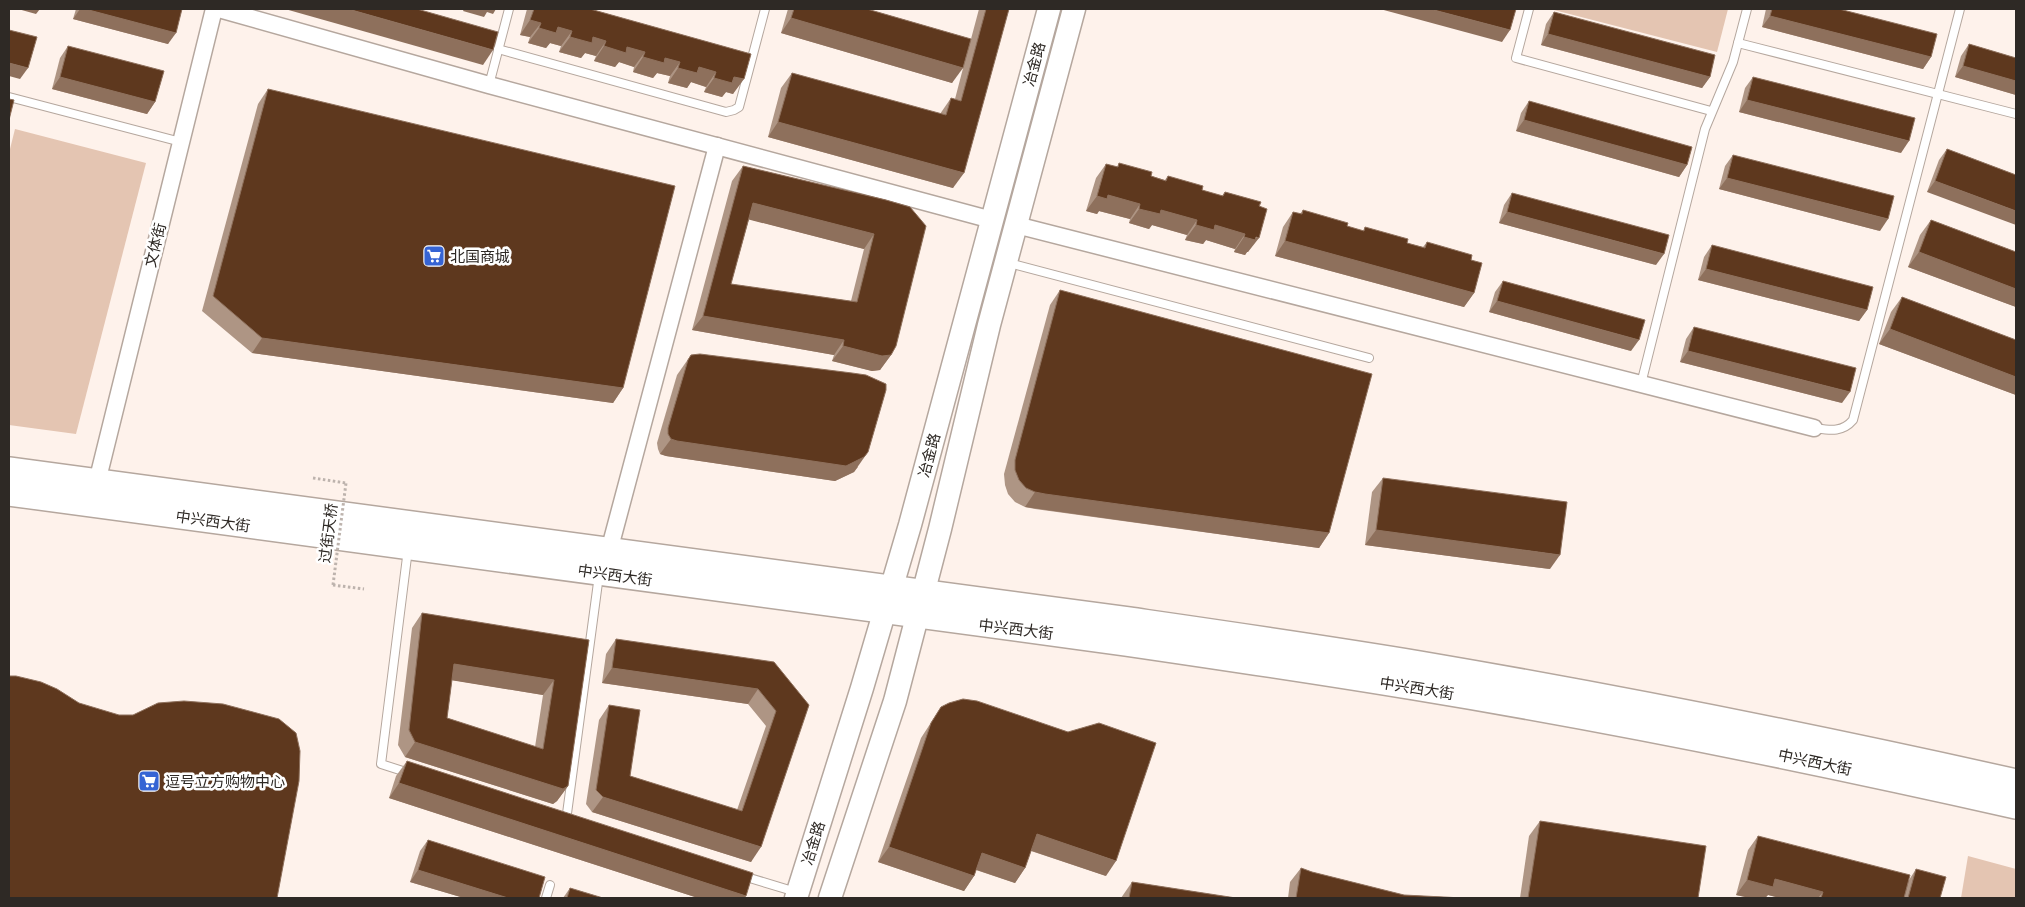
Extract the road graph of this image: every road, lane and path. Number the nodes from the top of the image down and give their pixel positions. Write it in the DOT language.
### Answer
graph roads {
  1 [pos="214,9"];
  2 [pos="219,9"];
  3 [pos="509,9"];
  4 [pos="765,9"];
  5 [pos="1049,9"];
  6 [pos="1074,9"];
  7 [pos="1529,9"];
  8 [pos="1747,9"];
  9 [pos="1960,9"];
  10 [pos="1738,43"];
  11 [pos="498,49"];
  12 [pos="489,85"];
  13 [pos="1938,94"];
  14 [pos="9,97"];
  15 [pos="1711,111"];
  16 [pos="2016,114"];
  17 [pos="181,142"];
  18 [pos="717,146"];
  19 [pos="992,220"];
  20 [pos="1016,225"];
  21 [pos="1006,262"];
  22 [pos="1369,358"];
  23 [pos="1641,384"];
  24 [pos="1814,428"];
  25 [pos="9,470"];
  26 [pos="313,478"];
  27 [pos="97,482"];
  28 [pos="9,494"];
  29 [pos="408,548"];
  30 [pos="609,551"];
  31 [pos="600,573"];
  32 [pos="364,589"];
  33 [pos="888,600"];
  34 [pos="920,605"];
  35 [pos="418,776"];
  36 [pos="2016,782"];
  37 [pos="2016,806"];
  38 [pos="557,818"];
  39 [pos="566,821"];
  40 [pos="576,824"];
  41 [pos="733,873"];
  42 [pos="550,885"];
  43 [pos="797,895"];
  44 [pos="546,898"];
  45 [pos="830,898"];
  1 -- 17 [label="street, 文体街"];
  2 -- 12 [label="street"];
  3 -- 11 [label="lane"];
  4 -- 11 [label="lane"];
  5 -- 19 [label="street, 冶金路"];
  6 -- 20 [label="street, 冶金路"];
  7 -- 15 [label="lane"];
  8 -- 10 [label="lane"];
  9 -- 13 [label="lane"];
  10 -- 13 [label="lane"];
  10 -- 15 [label="lane"];
  11 -- 12 [label="lane"];
  12 -- 18 [label="street"];
  13 -- 16 [label="lane"];
  13 -- 24 [label="lane"];
  14 -- 17 [label="lane"];
  15 -- 23 [label="lane"];
  17 -- 27 [label="street, 文体街"];
  18 -- 19 [label="street"];
  18 -- 30 [label="street"];
  19 -- 33 [label="street, 冶金路"];
  20 -- 21 [label="street, 冶金路"];
  20 -- 23 [label="street"];
  21 -- 22 [label="lane"];
  21 -- 34 [label="street, 冶金路"];
  23 -- 24 [label="street"];
  25 -- 27 [label="main road, 中兴西大街"];
  26 -- 32 [label="path, 过街天桥, bridge"];
  27 -- 30 [label="main road, 中兴西大街"];
  28 -- 29 [label="main road, 中兴西大街"];
  29 -- 31 [label="main road, 中兴西大街"];
  29 -- 35 [label="lane"];
  30 -- 33 [label="main road, 中兴西大街"];
  31 -- 33 [label="main road, 中兴西大街"];
  31 -- 39 [label="lane"];
  33 -- 34 [label="main road, 中兴西大街"];
  33 -- 43 [label="street, 冶金路"];
  34 -- 36 [label="main road, 中兴西大街"];
  34 -- 37 [label="main road, 中兴西大街"];
  34 -- 45 [label="street, 冶金路"];
  38 -- 39 [label="lane"];
  39 -- 40 [label="lane"];
  41 -- 43 [label="lane"];
  42 -- 44 [label="lane"];
}
